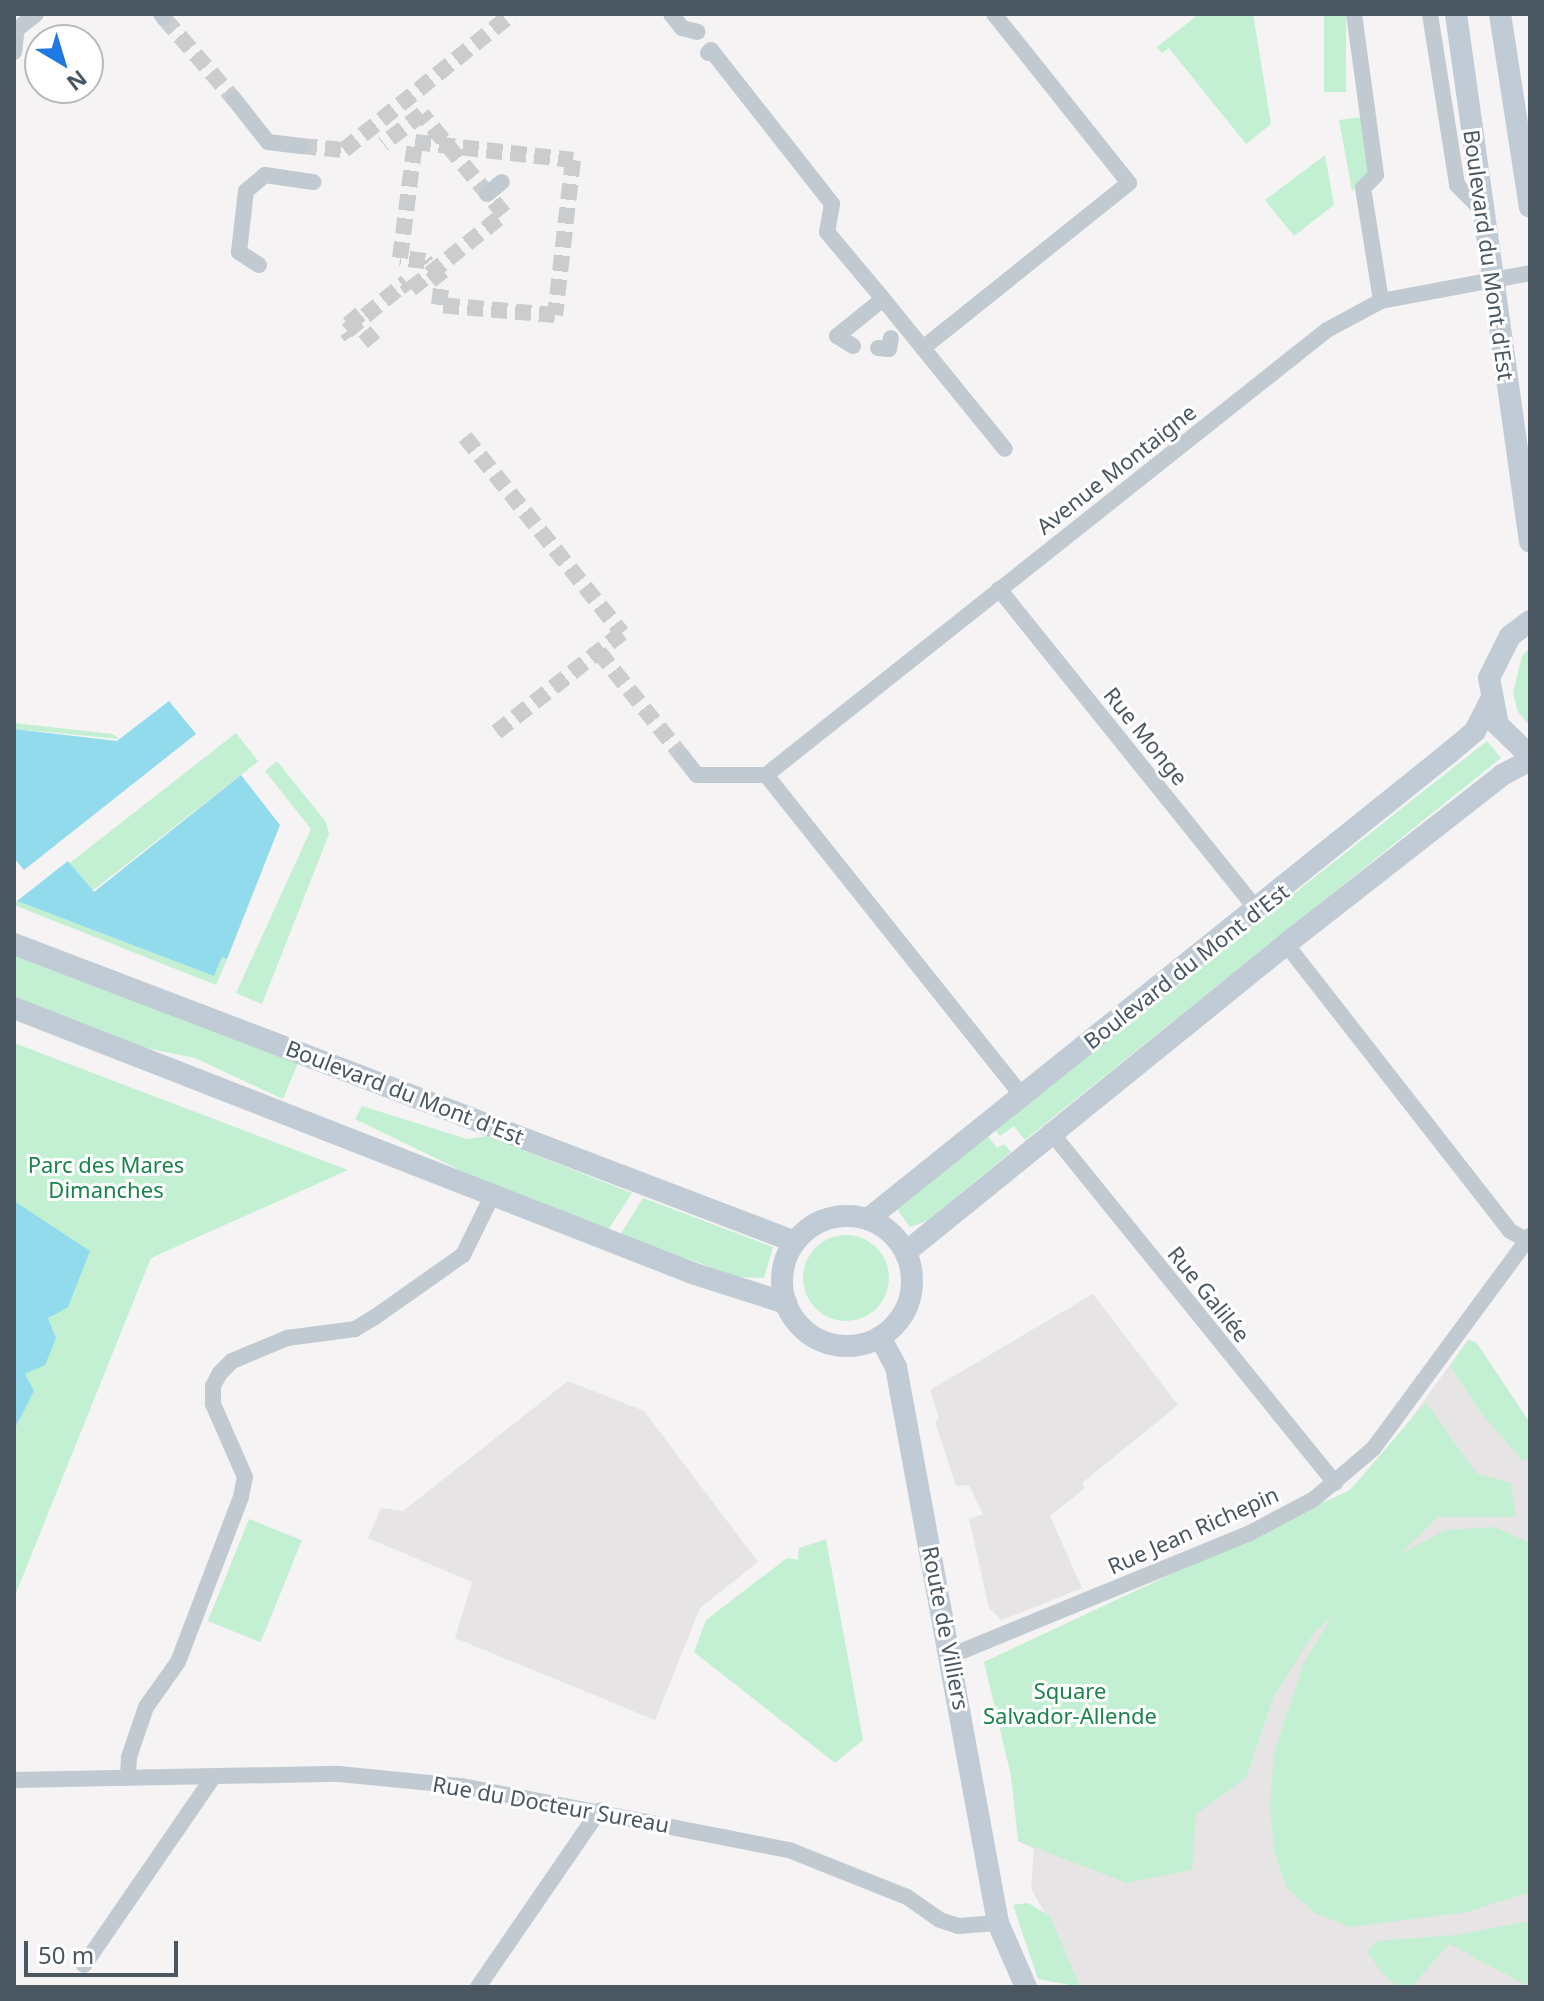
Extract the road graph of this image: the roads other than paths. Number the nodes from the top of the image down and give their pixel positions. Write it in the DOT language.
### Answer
graph roads {
  1 [pos="36,14"];
  2 [pos="671,14"];
  3 [pos="994,14"];
  4 [pos="1354,14"];
  5 [pos="1430,14"];
  6 [pos="1456,14"];
  7 [pos="1500,14"];
  8 [pos="698,32"];
  9 [pos="14,52"];
  10 [pos="708,53"];
  11 [pos="234,99"];
  12 [pos="301,146"];
  13 [pos="313,182"];
  14 [pos="502,182"];
  15 [pos="487,194"];
  16 [pos="1530,207"];
  17 [pos="1482,210"];
  18 [pos="259,265"];
  19 [pos="1530,273"];
  20 [pos="1491,282"];
  21 [pos="883,299"];
  22 [pos="1381,301"];
  23 [pos="853,346"];
  24 [pos="923,348"];
  25 [pos="1005,449"];
  26 [pos="1530,542"];
  27 [pos="999,589"];
  28 [pos="1530,600"];
  29 [pos="1530,621"];
  30 [pos="1490,702"];
  31 [pos="682,756"];
  32 [pos="1530,758"];
  33 [pos="766,775"];
  34 [pos="1257,910"];
  35 [pos="14,944"];
  36 [pos="1286,944"];
  37 [pos="14,1008"];
  38 [pos="1022,1096"];
  39 [pos="1050,1131"];
  40 [pos="492,1196"];
  41 [pos="868,1219"];
  42 [pos="1529,1238"];
  43 [pos="795,1242"];
  44 [pos="906,1252"];
  45 [pos="786,1303"];
  46 [pos="880,1337"];
  47 [pos="1335,1483"];
  48 [pos="950,1656"];
  49 [pos="128,1777"];
  50 [pos="213,1777"];
  51 [pos="14,1780"];
  52 [pos="599,1811"];
  53 [pos="998,1923"];
  54 [pos="84,1965"];
  55 [pos="478,1987"];
  56 [pos="1026,1987"];
  1 -- 9 [label="street"];
  2 -- 8 [label="street"];
  3 -- 24 [label="street"];
  4 -- 22 [label="street"];
  5 -- 17 [label="street"];
  6 -- 17 [label="main road, Boulevard du Mont d'Est"];
  7 -- 16 [label="main road"];
  10 -- 21 [label="street"];
  11 -- 12 [label="street"];
  13 -- 18 [label="street"];
  14 -- 15 [label="street"];
  17 -- 20 [label="main road, Boulevard du Mont d'Est"];
  19 -- 20 [label="street, Avenue Montaigne"];
  20 -- 22 [label="street, Avenue Montaigne"];
  20 -- 26 [label="main road, Boulevard du Mont d'Est"];
  21 -- 23 [label="street"];
  21 -- 24 [label="street"];
  22 -- 27 [label="street, Avenue Montaigne"];
  24 -- 25 [label="street"];
  27 -- 33 [label="street, Avenue Montaigne"];
  27 -- 34 [label="street, Rue Monge"];
  28 -- 29 [label="main road"];
  29 -- 30 [label="main road"];
  30 -- 32 [label="main road"];
  30 -- 34 [label="main road, Boulevard du Mont d'Est"];
  31 -- 33 [label="street"];
  32 -- 36 [label="main road, Boulevard du Mont d'Est"];
  33 -- 38 [label="street"];
  34 -- 38 [label="main road, Boulevard du Mont d'Est"];
  35 -- 43 [label="main road, Boulevard du Mont d'Est"];
  36 -- 39 [label="main road, Boulevard du Mont d'Est"];
  36 -- 42 [label="street"];
  37 -- 40 [label="main road"];
  38 -- 41 [label="main road, Boulevard du Mont d'Est"];
  39 -- 44 [label="main road, Boulevard du Mont d'Est"];
  39 -- 47 [label="street, Rue Galilée"];
  40 -- 45 [label="main road"];
  40 -- 49 [label="street"];
  41 -- 43 [label="main road"];
  41 -- 44 [label="main road"];
  42 -- 47 [label="street, Rue Jean Richepin"];
  43 -- 45 [label="main road"];
  44 -- 46 [label="main road"];
  45 -- 46 [label="main road"];
  46 -- 48 [label="main road, Route de Villiers"];
  47 -- 48 [label="street, Rue Jean Richepin"];
  48 -- 53 [label="main road, Route de Villiers"];
  49 -- 50 [label="street, Rue du Docteur Sureau"];
  49 -- 51 [label="street, Rue du Docteur Sureau"];
  50 -- 52 [label="street, Rue du Docteur Sureau"];
  50 -- 54 [label="street"];
  52 -- 53 [label="street, Rue du Docteur Sureau"];
  52 -- 55 [label="street"];
  53 -- 56 [label="main road"];
}
